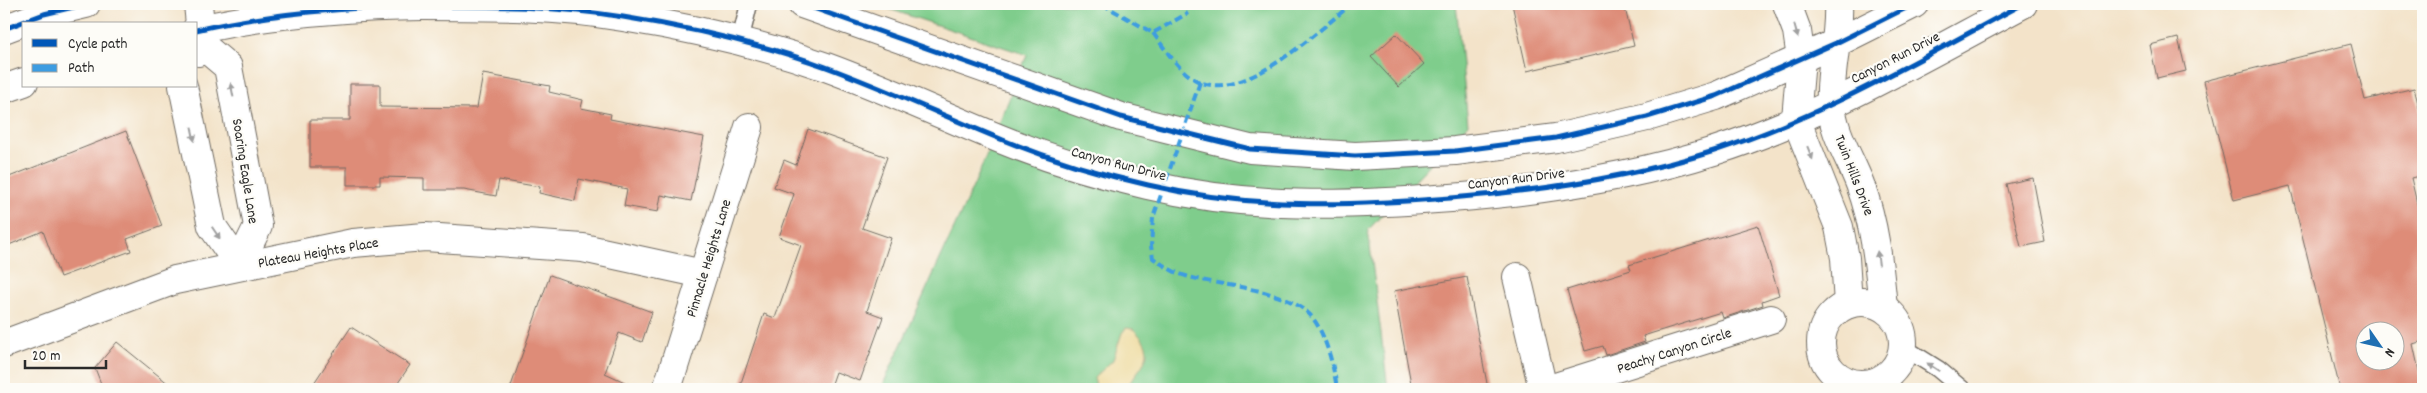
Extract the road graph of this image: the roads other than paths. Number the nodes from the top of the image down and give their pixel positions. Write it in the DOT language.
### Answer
graph roads {
  1 [pos="86,4"];
  2 [pos="749,4"];
  3 [pos="802,4"];
  4 [pos="1787,4"];
  5 [pos="1838,4"];
  6 [pos="1914,4"];
  7 [pos="2023,4"];
  8 [pos="22,22"];
  9 [pos="23,22"];
  10 [pos="4,29"];
  11 [pos="199,32"];
  12 [pos="740,41"];
  13 [pos="1836,44"];
  14 [pos="1801,59"];
  15 [pos="22,83"];
  16 [pos="183,88"];
  17 [pos="4,89"];
  18 [pos="1830,103"];
  19 [pos="1796,119"];
  20 [pos="749,127"];
  21 [pos="239,266"];
  22 [pos="703,274"];
  23 [pos="1517,277"];
  24 [pos="1848,304"];
  25 [pos="1883,307"];
  26 [pos="1771,319"];
  27 [pos="4,344"];
  28 [pos="1903,347"];
  29 [pos="1886,385"];
  30 [pos="667,389"];
  31 [pos="1543,389"];
  32 [pos="1549,389"];
  33 [pos="1962,389"];
  1 -- 9 [label="street"];
  2 -- 12 [label="lane"];
  3 -- 14 [label="street"];
  4 -- 14 [label="street, one-way"];
  5 -- 13 [label="street, Twin Hills Drive"];
  6 -- 13 [label="street"];
  7 -- 18 [label="street, Canyon Run Drive"];
  8 -- 10 [label="street"];
  11 -- 12 [label="street, Canyon Run Drive"];
  21 -- 11 [label="street, Soaring Eagle Lane, one-way"];
  12 -- 19 [label="street, Canyon Run Drive"];
  13 -- 14 [label="street"];
  13 -- 18 [label="street, Twin Hills Drive"];
  14 -- 19 [label="street"];
  15 -- 17 [label="street"];
  16 -- 21 [label="street, one-way"];
  18 -- 19 [label="street, Canyon Run Drive"];
  25 -- 18 [label="street, Twin Hills Drive, one-way"];
  19 -- 24 [label="street, one-way"];
  20 -- 22 [label="street, Pinnacle Heights Lane"];
  21 -- 22 [label="street, Plateau Heights Place"];
  21 -- 27 [label="street, Plateau Heights Place"];
  22 -- 30 [label="street, Pinnacle Heights Lane"];
  23 -- 31 [label="street"];
  24 -- 25 [label="street"];
  24 -- 29 [label="street"];
  25 -- 28 [label="street"];
  26 -- 32 [label="street, Peachy Canyon Circle"];
  28 -- 29 [label="street"];
  33 -- 28 [label="lane, one-way"];
}
